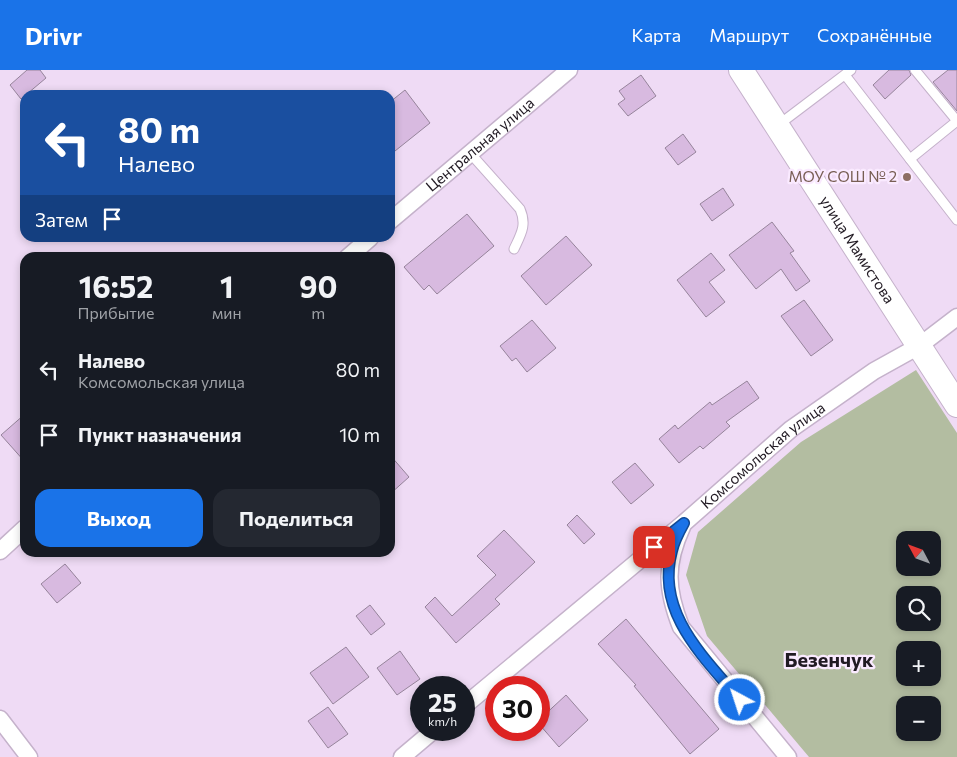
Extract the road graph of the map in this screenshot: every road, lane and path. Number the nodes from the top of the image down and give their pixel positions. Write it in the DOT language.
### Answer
graph roads {
  1 [pos="569,70"];
  2 [pos="740,70"];
  3 [pos="915,70"];
  4 [pos="848,72"];
  5 [pos="777,126"];
  6 [pos="470,153"];
  7 [pos="910,159"];
  8 [pos="395,217"];
  9 [pos="957,220"];
  10 [pos="365,242"];
  11 [pos="514,248"];
  12 [pos="353,252"];
  13 [pos="957,317"];
  14 [pos="918,346"];
  15 [pos="957,404"];
  16 [pos="684,523"];
  17 [pos="20,533"];
  18 [pos="0,551"];
  19 [pos="475,697"];
  20 [pos="0,719"];
  21 [pos="421,741"];
  22 [pos="29,757"];
  23 [pos="402,757"];
  24 [pos="788,757"];
  1 -- 6 [label="street, Центральная улица"];
  2 -- 5 [label="street, улица Мамистова"];
  3 -- 7 [label="lane"];
  4 -- 5 [label="lane"];
  4 -- 7 [label="lane"];
  5 -- 14 [label="street, улица Мамистова"];
  6 -- 8 [label="street, Центральная улица"];
  6 -- 11 [label="lane"];
  7 -- 9 [label="lane"];
  10 -- 12 [label="street"];
  13 -- 14 [label="street, Комсомольская улица"];
  14 -- 15 [label="street, улица Мамистова"];
  14 -- 16 [label="street, Комсомольская улица"];
  16 -- 19 [label="street, Комсомольская улица"];
  16 -- 24 [label="street"];
  17 -- 18 [label="street"];
  20 -- 22 [label="street"];
  21 -- 23 [label="street"];
}
